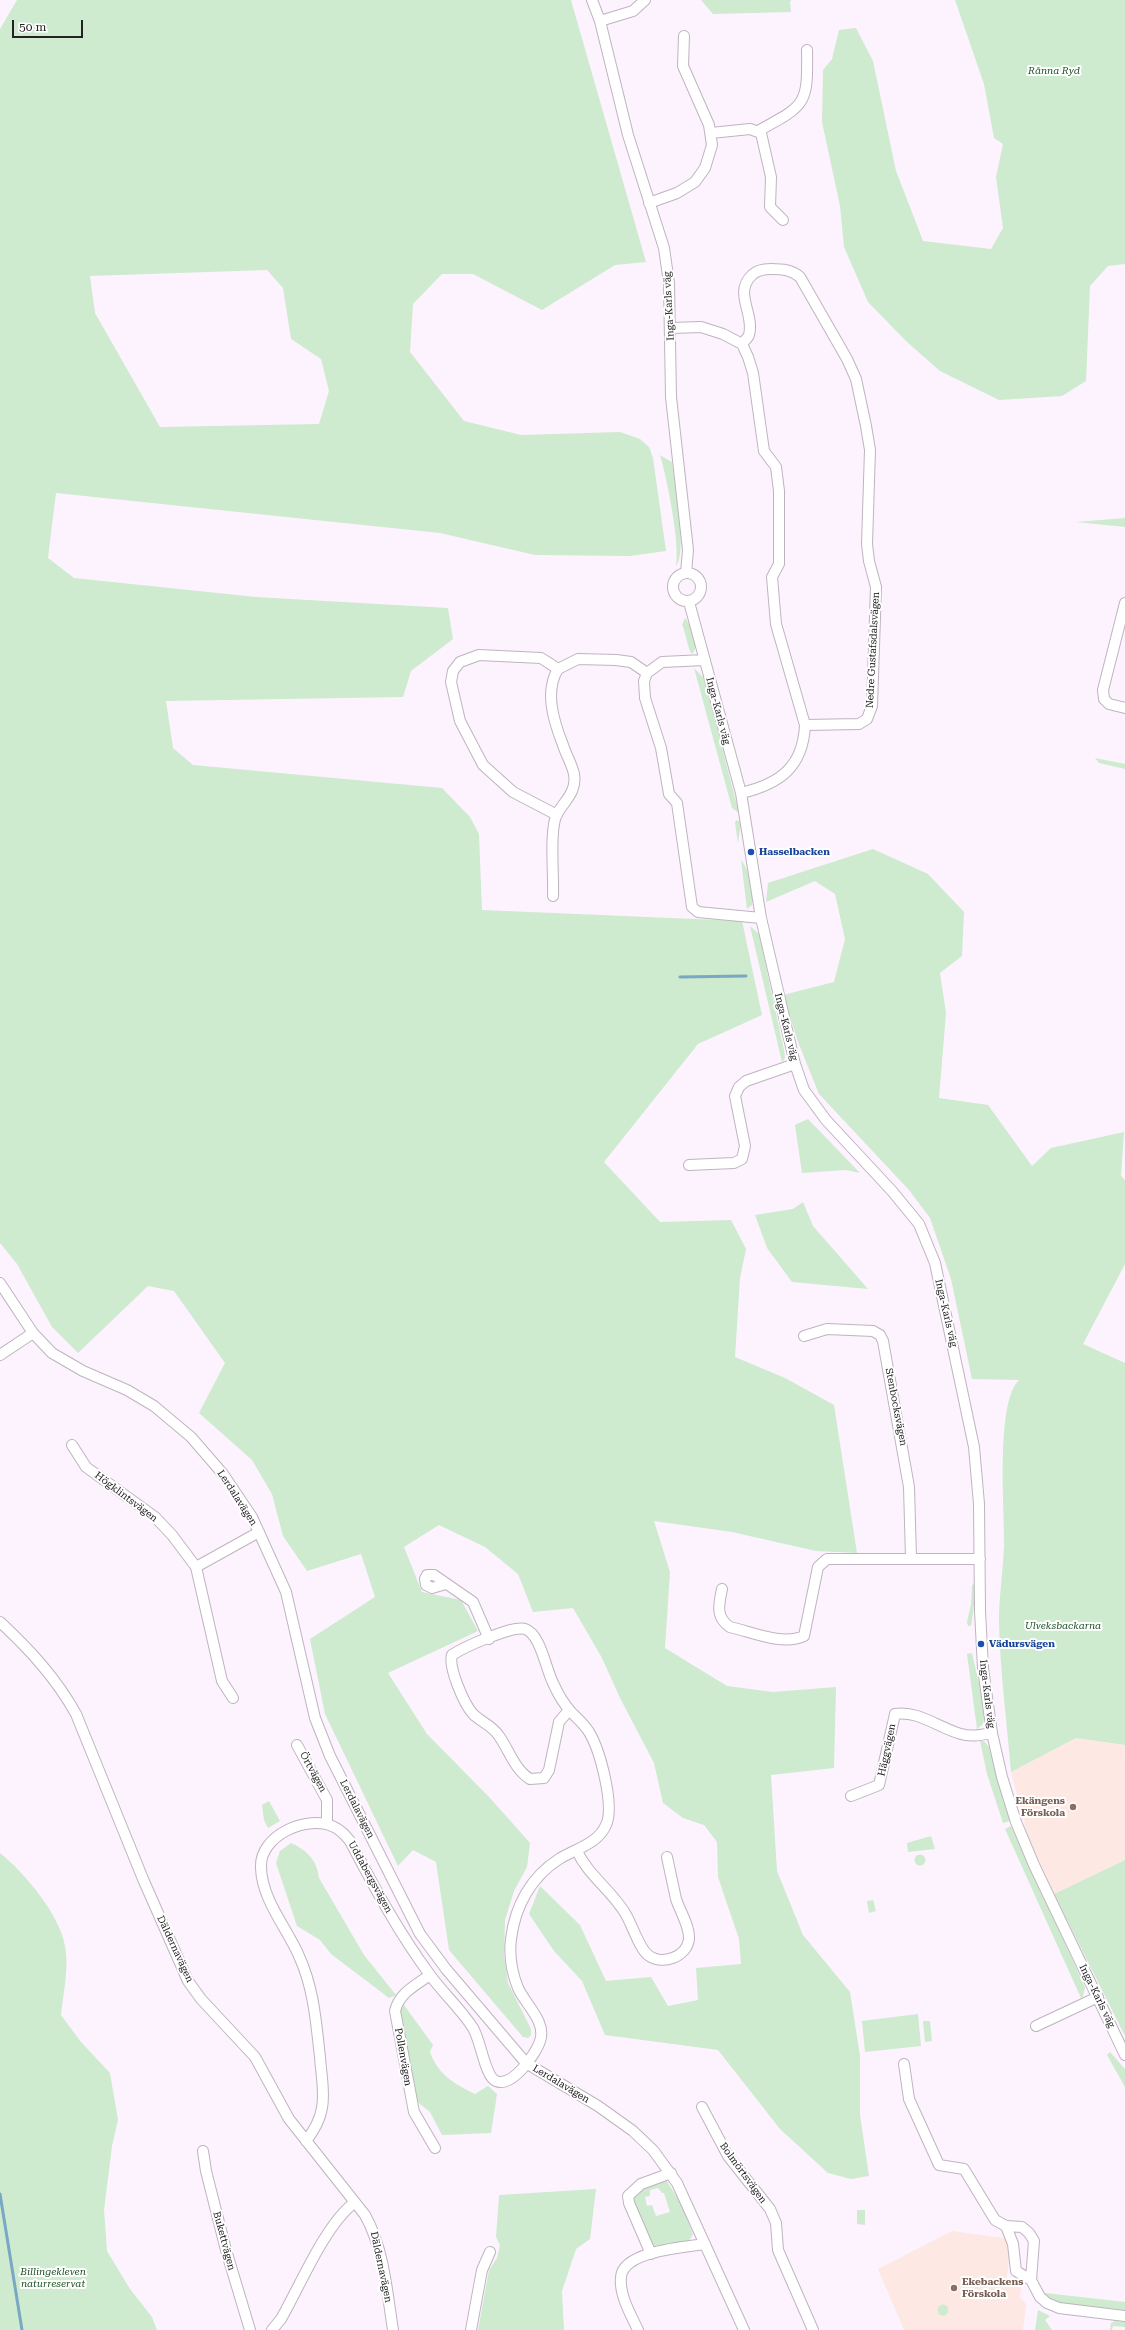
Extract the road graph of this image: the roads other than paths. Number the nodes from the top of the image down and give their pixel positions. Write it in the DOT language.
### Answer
graph roads {
  1 [pos="592,0"];
  2 [pos="645,0"];
  3 [pos="600,21"];
  4 [pos="684,36"];
  5 [pos="807,50"];
  6 [pos="758,131"];
  7 [pos="711,133"];
  8 [pos="649,203"];
  9 [pos="783,220"];
  10 [pos="671,328"];
  11 [pos="742,344"];
  12 [pos="686,573"];
  13 [pos="689,602"];
  14 [pos="1125,603"];
  15 [pos="705,660"];
  16 [pos="558,669"];
  17 [pos="647,673"];
  18 [pos="1125,708"];
  19 [pos="805,725"];
  20 [pos="741,793"];
  21 [pos="557,815"];
  22 [pos="553,896"];
  23 [pos="761,918"];
  24 [pos="795,1064"];
  25 [pos="689,1165"];
  26 [pos="0,1283"];
  27 [pos="33,1333"];
  28 [pos="804,1336"];
  29 [pos="0,1355"];
  30 [pos="72,1445"];
  31 [pos="259,1532"];
  32 [pos="911,1558"];
  33 [pos="980,1559"];
  34 [pos="196,1567"];
  35 [pos="446,1584"];
  36 [pos="722,1588"];
  37 [pos="0,1622"];
  38 [pos="489,1639"];
  39 [pos="233,1698"];
  40 [pos="569,1710"];
  41 [pos="992,1732"];
  42 [pos="297,1745"];
  43 [pos="851,1796"];
  44 [pos="327,1824"];
  45 [pos="577,1851"];
  46 [pos="667,1857"];
  47 [pos="430,1975"];
  48 [pos="1098,1997"];
  49 [pos="1036,2026"];
  50 [pos="1125,2055"];
  51 [pos="526,2063"];
  52 [pos="904,2064"];
  53 [pos="702,2107"];
  54 [pos="306,2141"];
  55 [pos="435,2148"];
  56 [pos="203,2151"];
  57 [pos="670,2173"];
  58 [pos="354,2202"];
  59 [pos="1006,2226"];
  60 [pos="705,2244"];
  61 [pos="490,2252"];
  62 [pos="651,2254"];
  63 [pos="1031,2280"];
  64 [pos="1125,2316"];
  65 [pos="250,2330"];
  66 [pos="272,2330"];
  67 [pos="393,2330"];
  68 [pos="471,2330"];
  69 [pos="638,2330"];
  70 [pos="744,2330"];
  71 [pos="813,2330"];
  1 -- 3 [label="street, Inga-Karls väg"];
  2 -- 3 [label="street"];
  3 -- 8 [label="street, Inga-Karls väg"];
  4 -- 7 [label="street"];
  5 -- 6 [label="street"];
  6 -- 7 [label="street"];
  6 -- 9 [label="street"];
  7 -- 8 [label="street"];
  8 -- 10 [label="street, Inga-Karls väg"];
  10 -- 11 [label="street"];
  10 -- 12 [label="street, Inga-Karls väg"];
  11 -- 19 [label="street"];
  11 -- 19 [label="street, Nedre Gustafsdalsvägen"];
  12 -- 13 [label="street"];
  12 -- 13 [label="street"];
  13 -- 15 [label="street, Inga-Karls väg"];
  14 -- 18 [label="street"];
  15 -- 17 [label="street"];
  15 -- 20 [label="street, Inga-Karls väg"];
  16 -- 17 [label="street"];
  16 -- 21 [label="street"];
  16 -- 21 [label="street"];
  17 -- 23 [label="street"];
  19 -- 20 [label="street"];
  20 -- 23 [label="street, Inga-Karls väg"];
  21 -- 22 [label="street"];
  23 -- 24 [label="street, Inga-Karls väg"];
  24 -- 25 [label="street"];
  24 -- 33 [label="street, Inga-Karls väg"];
  26 -- 27 [label="street, Lerdalavägen"];
  27 -- 29 [label="street"];
  27 -- 31 [label="street, Lerdalavägen"];
  28 -- 32 [label="street, Stenbocksvägen"];
  30 -- 34 [label="street, Högklintsvägen"];
  31 -- 34 [label="street"];
  31 -- 51 [label="street, Lerdalavägen"];
  32 -- 33 [label="street"];
  32 -- 36 [label="street"];
  33 -- 41 [label="street, Inga-Karls väg"];
  34 -- 39 [label="street, Högklintsvägen"];
  35 -- 38 [label="street"];
  37 -- 54 [label="street, Däldernavägen"];
  38 -- 40 [label="street"];
  38 -- 40 [label="street"];
  40 -- 45 [label="street"];
  41 -- 43 [label="street, Häggvägen"];
  41 -- 48 [label="street, Inga-Karls väg"];
  42 -- 44 [label="street, Örtvägen"];
  44 -- 47 [label="street, Uddabergsvägen"];
  44 -- 54 [label="street, Uddabergsvägen"];
  45 -- 46 [label="street"];
  45 -- 51 [label="street, Uddabergsvägen"];
  47 -- 51 [label="street, Uddabergsvägen"];
  47 -- 55 [label="street, Pollenvägen"];
  48 -- 49 [label="street"];
  48 -- 50 [label="street, Inga-Karls väg"];
  51 -- 57 [label="street, Lerdalavägen"];
  52 -- 59 [label="street"];
  53 -- 71 [label="street, Bolmörtsvägen"];
  54 -- 58 [label="street, Däldernavägen"];
  56 -- 65 [label="street, Bukettvägen"];
  57 -- 60 [label="street, Lerdalavägen"];
  57 -- 62 [label="street"];
  58 -- 66 [label="street"];
  58 -- 67 [label="street, Däldernavägen"];
  59 -- 63 [label="street"];
  59 -- 63 [label="street"];
  60 -- 62 [label="street"];
  60 -- 70 [label="street, Lerdalavägen"];
  61 -- 68 [label="street"];
  62 -- 69 [label="street"];
  63 -- 64 [label="street"];
}
